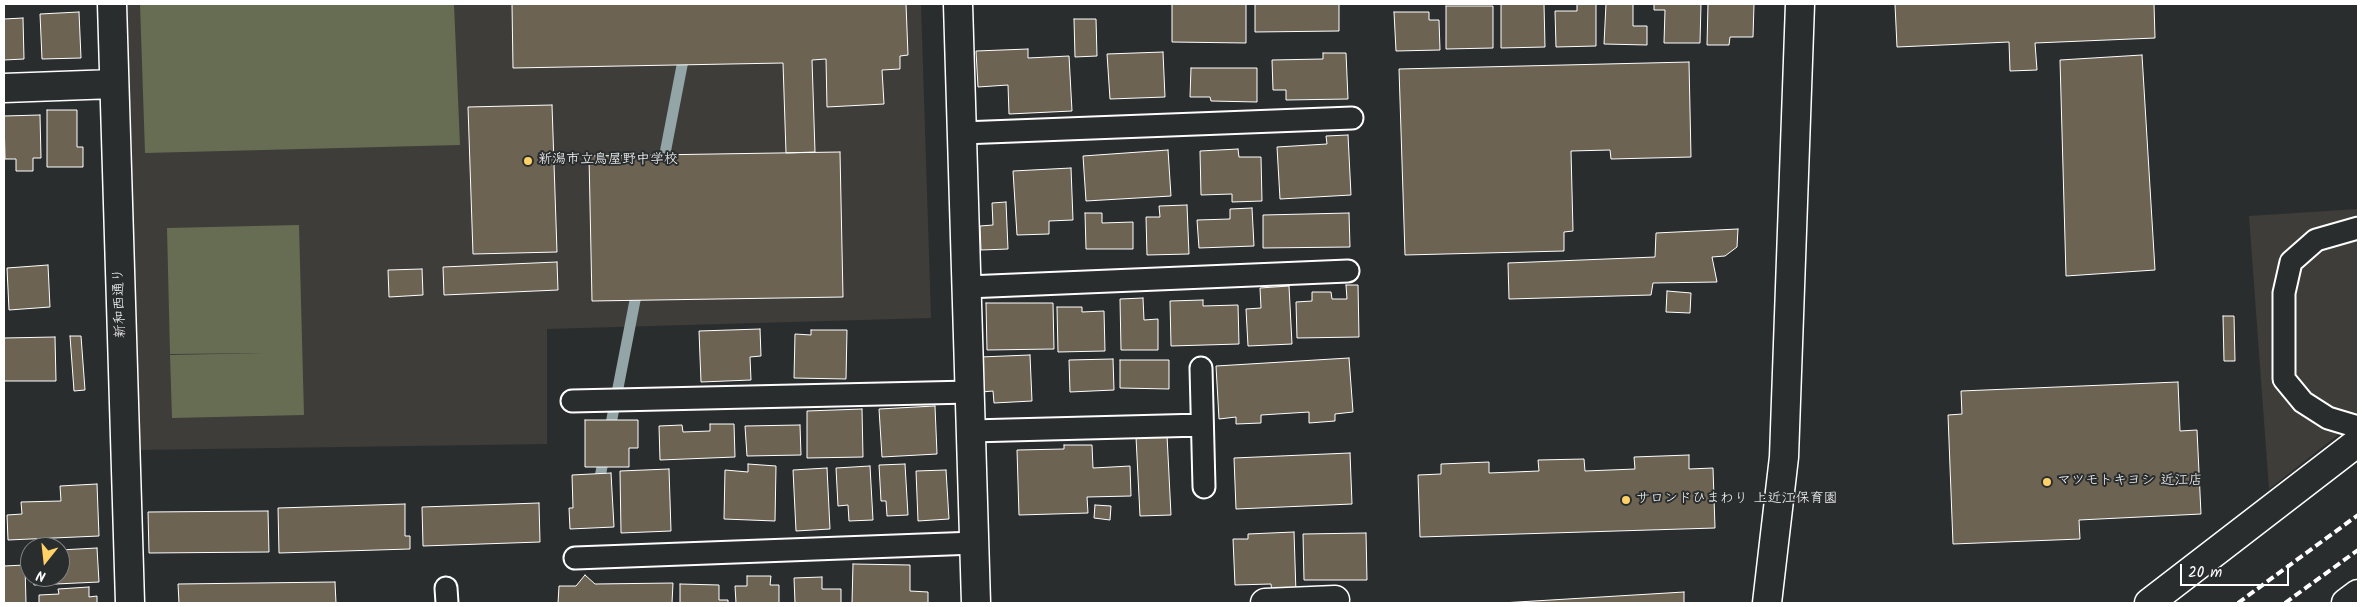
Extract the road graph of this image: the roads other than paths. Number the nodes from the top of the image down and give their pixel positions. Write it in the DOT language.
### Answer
graph roads {
  1 [pos="112,4"];
  2 [pos="958,4"];
  3 [pos="1800,4"];
  4 [pos="114,84"];
  5 [pos="4,88"];
  6 [pos="1352,118"];
  7 [pos="962,133"];
  8 [pos="2358,228"];
  9 [pos="1348,271"];
  10 [pos="967,287"];
  11 [pos="1201,368"];
  12 [pos="970,392"];
  13 [pos="572,401"];
  14 [pos="1202,425"];
  15 [pos="2358,427"];
  16 [pos="971,432"];
  17 [pos="2358,442"];
  18 [pos="1204,487"];
  19 [pos="975,543"];
  20 [pos="575,558"];
  21 [pos="2358,594"];
  22 [pos="1334,600"];
  23 [pos="130,603"];
  24 [pos="976,603"];
  25 [pos="1265,603"];
  26 [pos="1767,603"];
  27 [pos="2149,603"];
  28 [pos="2346,603"];
  1 -- 4 [label="street, 新和西通り"];
  2 -- 7 [label="street"];
  3 -- 26 [label="street"];
  4 -- 5 [label="street"];
  4 -- 23 [label="street, 新和西通り"];
  6 -- 7 [label="lane"];
  7 -- 10 [label="street"];
  8 -- 15 [label="lane"];
  9 -- 10 [label="lane"];
  10 -- 12 [label="street"];
  11 -- 14 [label="lane"];
  12 -- 13 [label="lane"];
  12 -- 16 [label="street"];
  14 -- 16 [label="lane"];
  14 -- 18 [label="lane"];
  16 -- 19 [label="street"];
  17 -- 27 [label="street"];
  19 -- 20 [label="lane"];
  19 -- 24 [label="street"];
  21 -- 28 [label="street"];
  22 -- 25 [label="street"];
}
